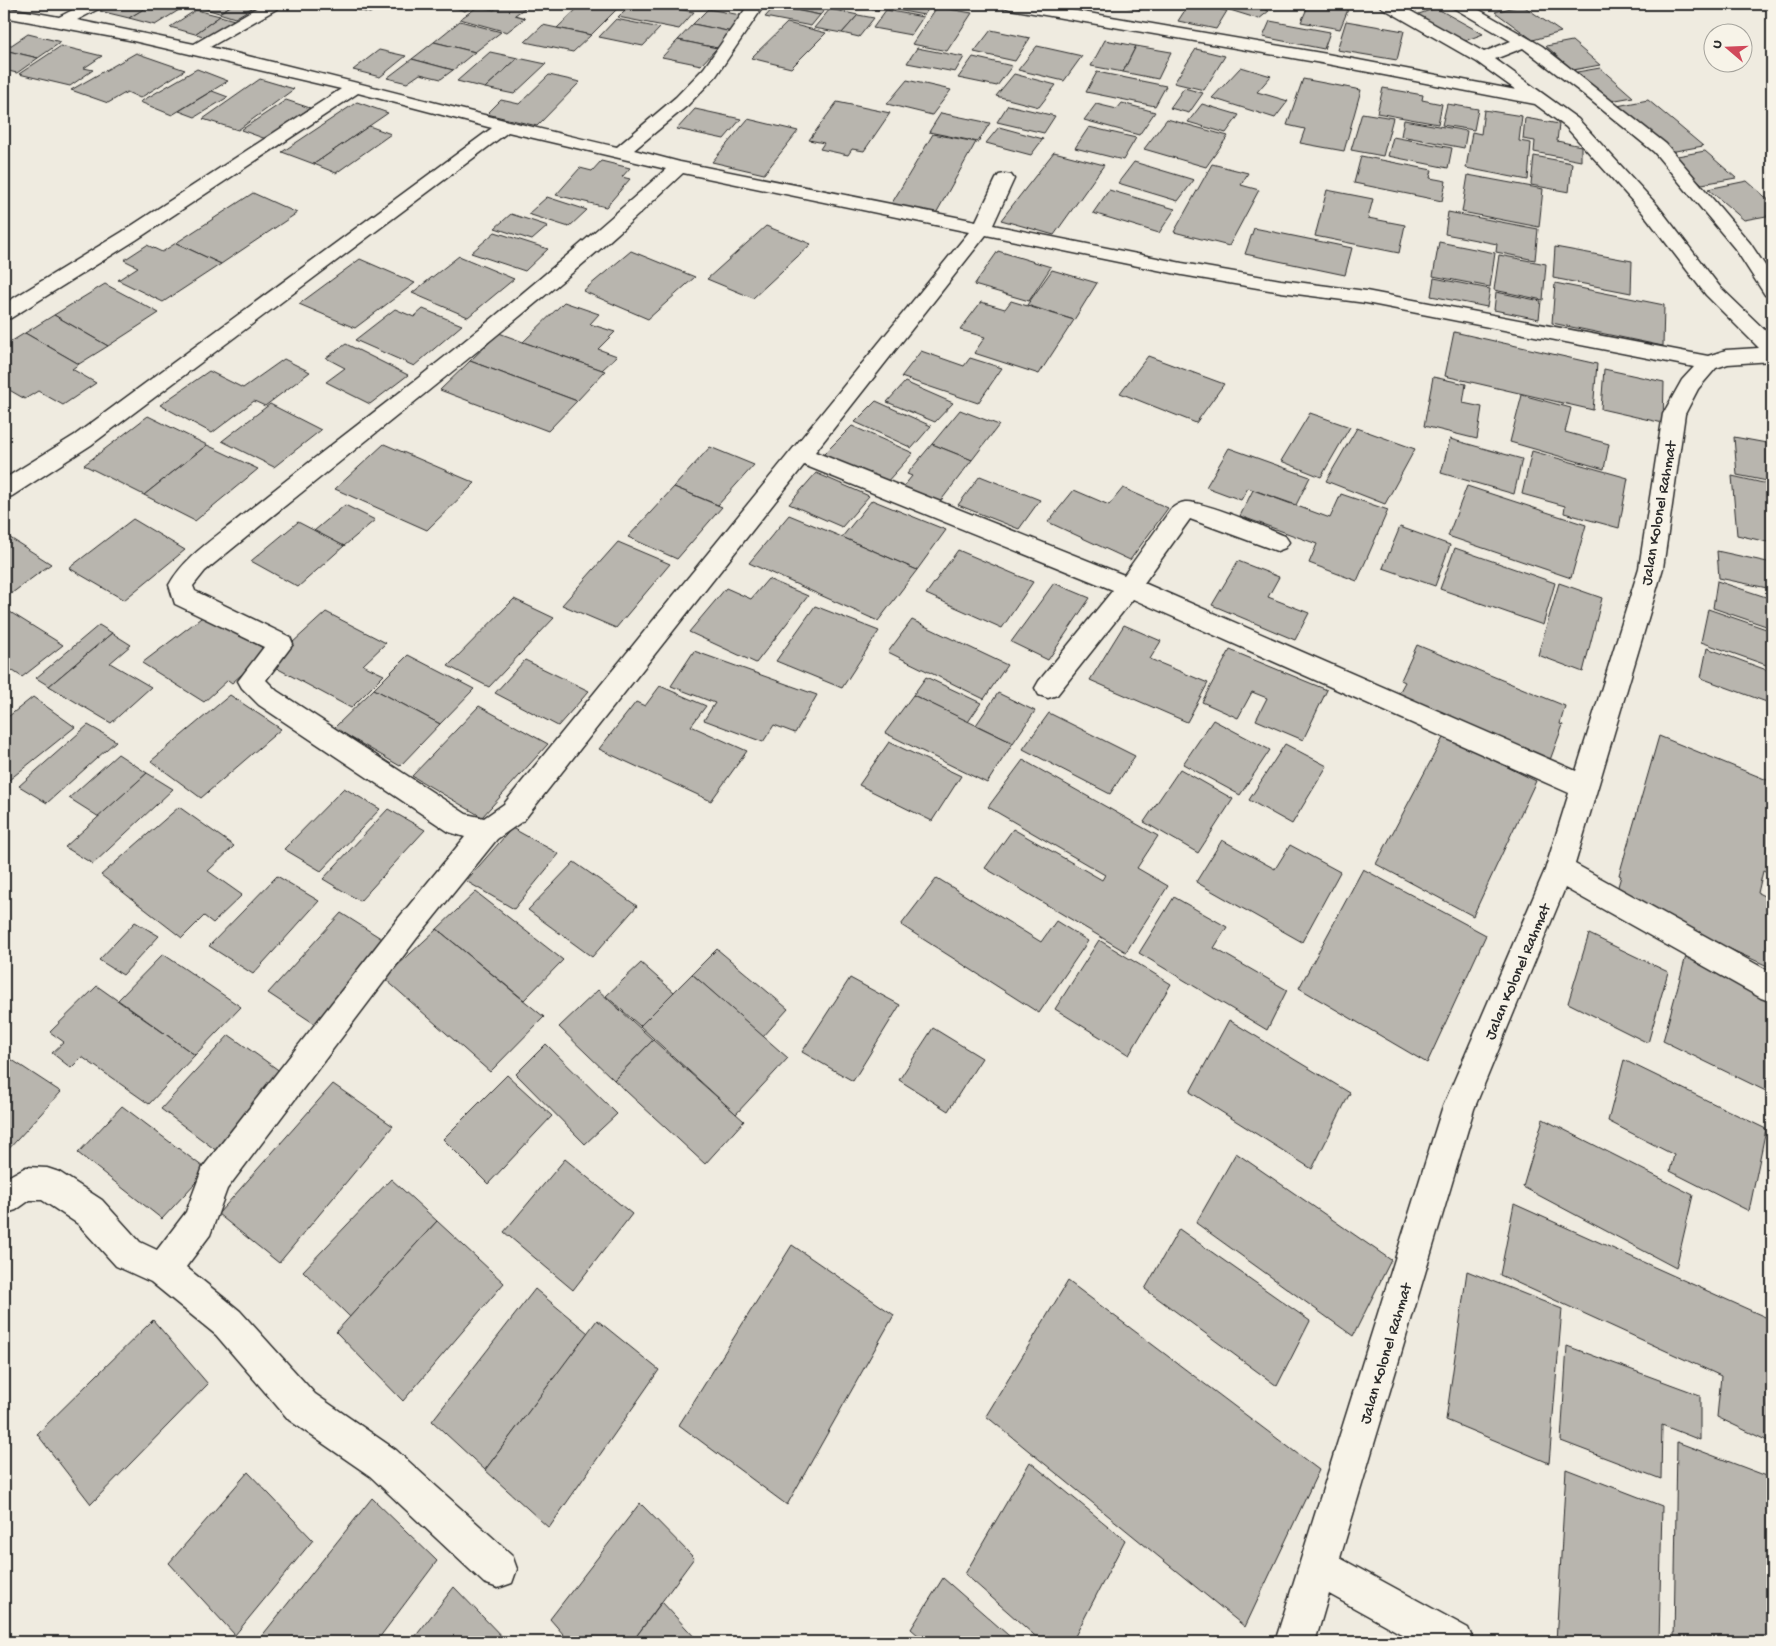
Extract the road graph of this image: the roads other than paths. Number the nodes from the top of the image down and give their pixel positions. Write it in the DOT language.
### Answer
graph roads {
  1 [pos="96,4"];
  2 [pos="274,4"];
  3 [pos="758,4"];
  4 [pos="1010,4"];
  5 [pos="1388,4"];
  6 [pos="1458,4"];
  7 [pos="4,12"];
  8 [pos="63,21"];
  9 [pos="196,49"];
  10 [pos="1504,49"];
  11 [pos="356,87"];
  12 [pos="1541,100"];
  13 [pos="504,126"];
  14 [pos="622,151"];
  15 [pos="680,167"];
  16 [pos="1005,179"];
  17 [pos="982,228"];
  18 [pos="1772,291"];
  19 [pos="4,313"];
  20 [pos="1772,349"];
  21 [pos="1772,354"];
  22 [pos="1709,363"];
  23 [pos="800,455"];
  24 [pos="4,490"];
  25 [pos="1277,542"];
  26 [pos="1130,587"];
  27 [pos="1048,688"];
  28 [pos="1584,787"];
  29 [pos="487,831"];
  30 [pos="1559,870"];
  31 [pos="1772,988"];
  32 [pos="4,1198"];
  33 [pos="163,1270"];
  34 [pos="1319,1566"];
  35 [pos="498,1568"];
  36 [pos="1295,1642"];
  37 [pos="1454,1642"];
  1 -- 8 [label="street"];
  2 -- 9 [label="street"];
  3 -- 14 [label="street"];
  4 -- 12 [label="street"];
  5 -- 10 [label="street"];
  6 -- 10 [label="street"];
  7 -- 8 [label="street"];
  8 -- 9 [label="street"];
  9 -- 11 [label="street"];
  10 -- 12 [label="street"];
  10 -- 18 [label="street"];
  11 -- 13 [label="street"];
  11 -- 19 [label="street"];
  12 -- 20 [label="street"];
  13 -- 14 [label="street"];
  13 -- 24 [label="street"];
  14 -- 15 [label="street"];
  15 -- 17 [label="street"];
  15 -- 29 [label="street"];
  16 -- 17 [label="street"];
  17 -- 22 [label="street"];
  17 -- 23 [label="street"];
  21 -- 22 [label="street"];
  22 -- 28 [label="street, Jalan Kolonel Rahmat"];
  23 -- 26 [label="street"];
  23 -- 29 [label="street"];
  25 -- 26 [label="street"];
  26 -- 27 [label="street"];
  26 -- 28 [label="street"];
  28 -- 30 [label="street, Jalan Kolonel Rahmat"];
  29 -- 33 [label="street"];
  30 -- 31 [label="street"];
  30 -- 34 [label="street, Jalan Kolonel Rahmat"];
  32 -- 33 [label="street"];
  33 -- 35 [label="street"];
  34 -- 36 [label="street, Jalan Kolonel Rahmat"];
  34 -- 37 [label="street"];
}
